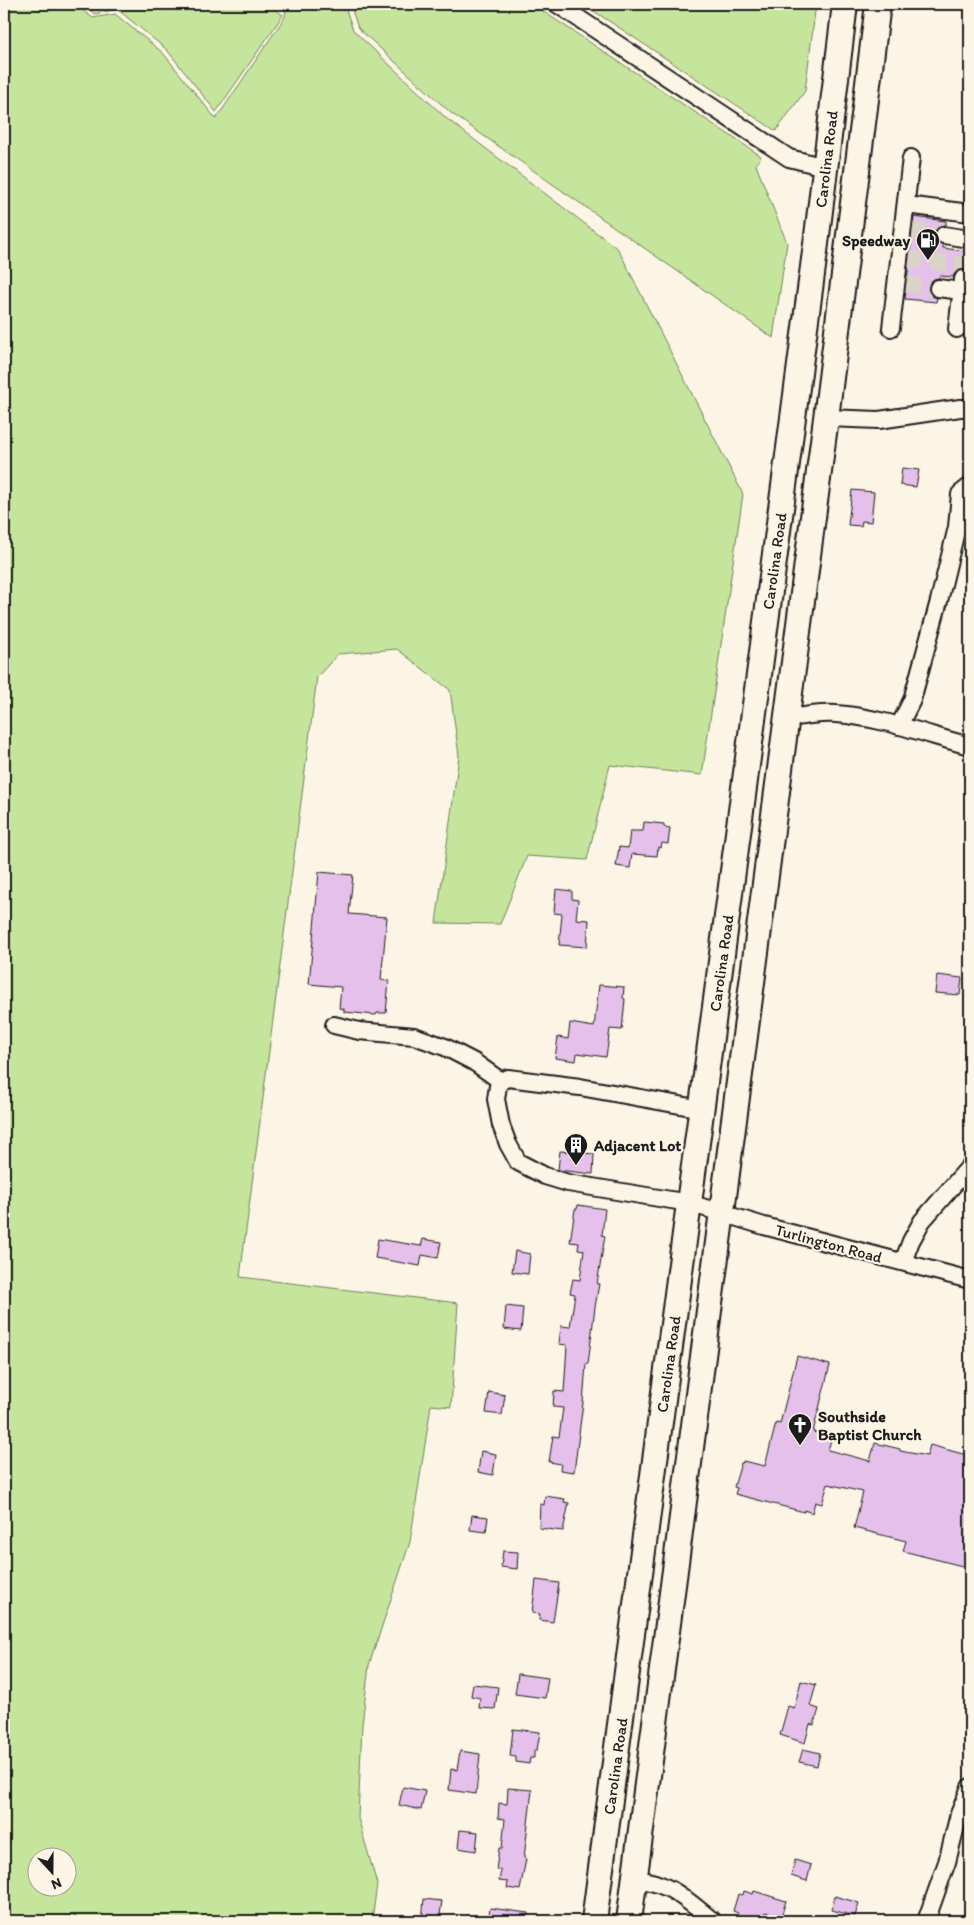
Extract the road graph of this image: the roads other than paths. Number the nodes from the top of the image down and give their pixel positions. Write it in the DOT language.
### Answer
graph roads {
  1 [pos="558,4"];
  2 [pos="845,4"];
  3 [pos="878,4"];
  4 [pos="860,151"];
  5 [pos="826,157"];
  6 [pos="911,158"];
  7 [pos="906,205"];
  8 [pos="970,213"];
  9 [pos="944,235"];
  10 [pos="969,241"];
  11 [pos="938,288"];
  12 [pos="891,328"];
  13 [pos="957,329"];
  14 [pos="970,408"];
  15 [pos="826,418"];
  16 [pos="970,486"];
  17 [pos="786,719"];
  18 [pos="899,726"];
  19 [pos="970,746"];
  20 [pos="334,1025"];
  21 [pos="501,1081"];
  22 [pos="702,1109"];
  23 [pos="970,1166"];
  24 [pos="689,1202"];
  25 [pos="722,1212"];
  26 [pos="903,1262"];
  27 [pos="970,1280"];
  28 [pos="970,1787"];
  29 [pos="634,1879"];
  30 [pos="594,1921"];
  31 [pos="628,1921"];
  32 [pos="713,1921"];
  33 [pos="926,1921"];
  1 -- 5 [label="street"];
  2 -- 5 [label="highway, Carolina Road"];
  3 -- 4 [label="highway, Carolina Road"];
  4 -- 5 [label="highway"];
  4 -- 15 [label="highway, Carolina Road"];
  5 -- 22 [label="highway, Carolina Road"];
  6 -- 7 [label="street"];
  7 -- 8 [label="street"];
  7 -- 12 [label="street"];
  9 -- 10 [label="street"];
  11 -- 13 [label="street"];
  14 -- 15 [label="street"];
  15 -- 17 [label="highway, Carolina Road"];
  16 -- 18 [label="street"];
  17 -- 18 [label="street"];
  17 -- 25 [label="highway, Carolina Road"];
  18 -- 19 [label="street"];
  20 -- 21 [label="street"];
  21 -- 22 [label="street"];
  21 -- 24 [label="street, Turlington Road"];
  22 -- 24 [label="highway, Carolina Road"];
  23 -- 26 [label="street"];
  24 -- 25 [label="street, Turlington Road"];
  24 -- 30 [label="highway, Carolina Road"];
  25 -- 26 [label="street, Turlington Road"];
  25 -- 29 [label="highway, Carolina Road"];
  26 -- 27 [label="street, Turlington Road"];
  28 -- 33 [label="street"];
  29 -- 31 [label="highway, Carolina Road"];
  29 -- 32 [label="street"];
}
